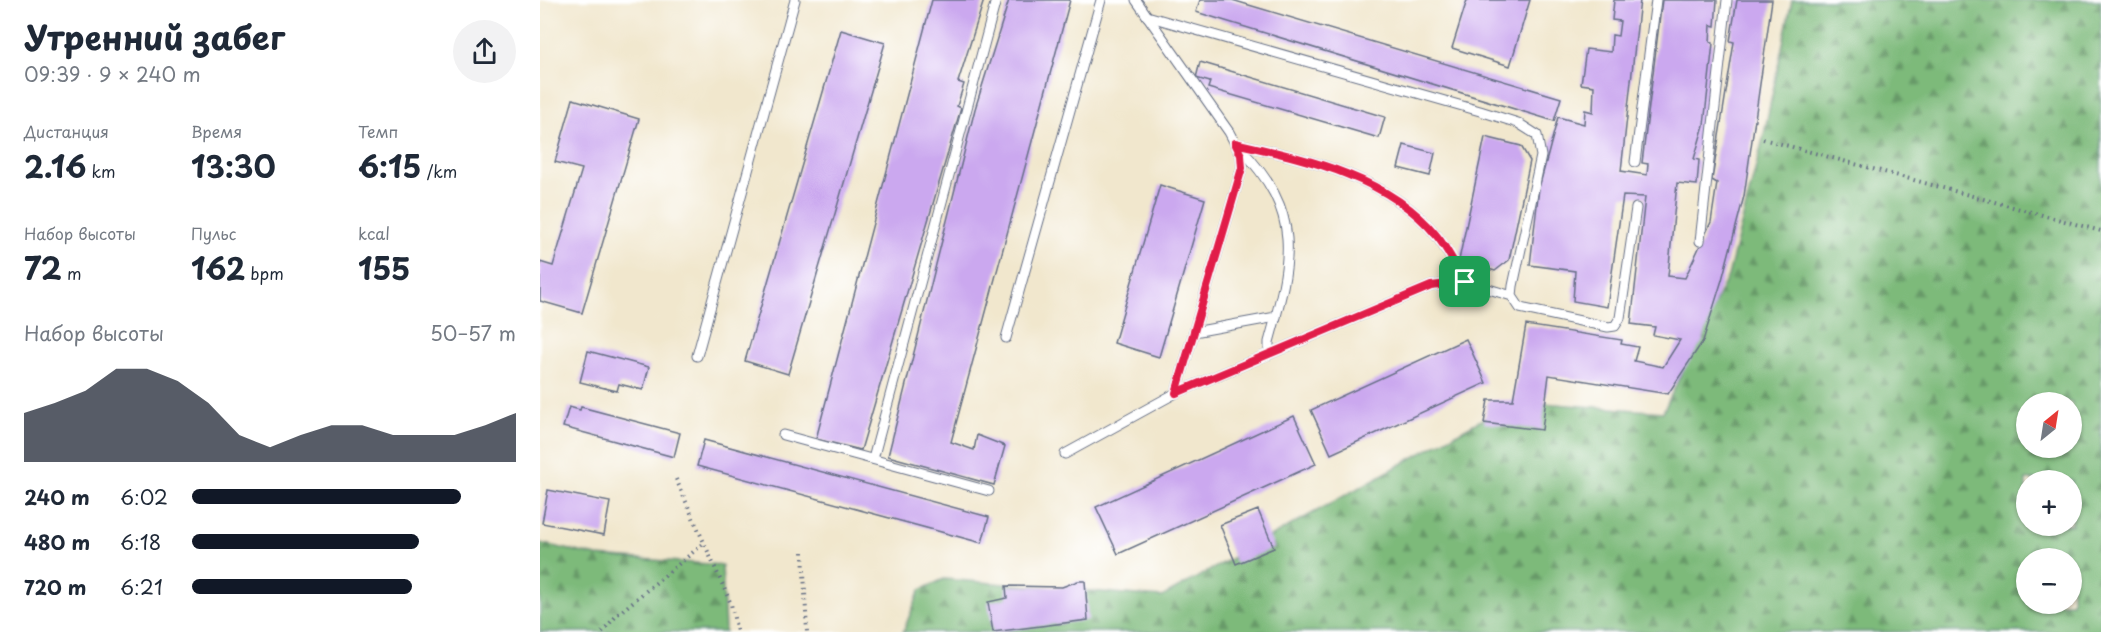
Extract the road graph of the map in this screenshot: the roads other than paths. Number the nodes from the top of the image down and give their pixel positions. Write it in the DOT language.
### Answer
graph roads {
  1 [pos="795,0"];
  2 [pos="996,0"];
  3 [pos="1101,0"];
  4 [pos="1136,0"];
  5 [pos="1656,0"];
  6 [pos="1727,0"];
  7 [pos="1147,16"];
  8 [pos="1235,143"];
  9 [pos="1635,162"];
  10 [pos="1636,208"];
  11 [pos="1700,241"];
  12 [pos="1465,282"];
  13 [pos="1512,296"];
  14 [pos="1276,317"];
  15 [pos="1194,332"];
  16 [pos="1006,338"];
  17 [pos="1269,354"];
  18 [pos="697,356"];
  19 [pos="1176,393"];
  20 [pos="783,435"];
  21 [pos="1065,454"];
  22 [pos="873,459"];
  23 [pos="989,491"];
  1 -- 18 [label="lane"];
  2 -- 22 [label="lane"];
  3 -- 16 [label="lane"];
  4 -- 7 [label="lane"];
  5 -- 9 [label="lane"];
  6 -- 11 [label="lane"];
  7 -- 8 [label="lane"];
  7 -- 13 [label="lane"];
  8 -- 12 [label="lane"];
  8 -- 14 [label="lane"];
  8 -- 15 [label="lane"];
  10 -- 13 [label="lane"];
  12 -- 13 [label="lane"];
  12 -- 17 [label="lane"];
  14 -- 15 [label="lane"];
  14 -- 17 [label="lane"];
  15 -- 19 [label="lane"];
  17 -- 19 [label="lane"];
  19 -- 21 [label="lane"];
  20 -- 22 [label="lane"];
  22 -- 23 [label="lane"];
}
